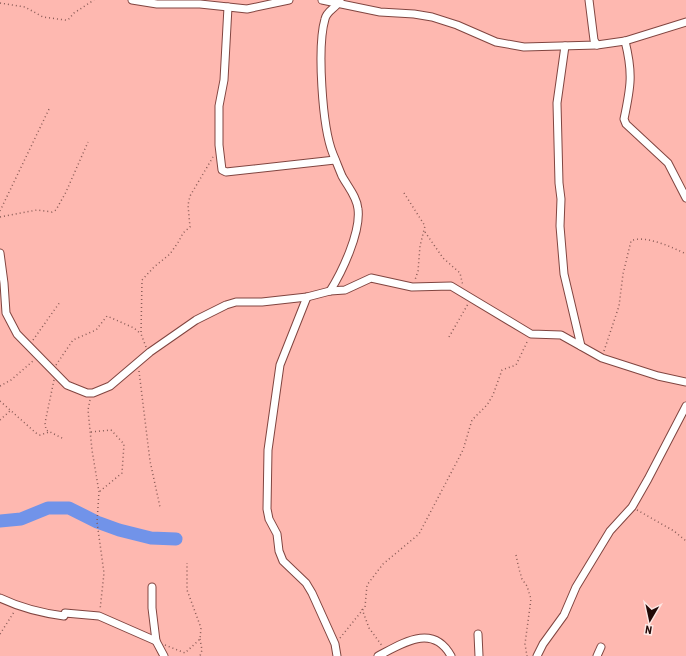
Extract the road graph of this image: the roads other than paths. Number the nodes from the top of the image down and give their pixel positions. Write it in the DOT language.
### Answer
graph roads {
  1 [pos="132,0"];
  2 [pos="289,0"];
  3 [pos="322,0"];
  4 [pos="589,0"];
  5 [pos="339,2"];
  6 [pos="228,7"];
  7 [pos="686,22"];
  8 [pos="625,41"];
  9 [pos="597,45"];
  10 [pos="564,46"];
  11 [pos="335,160"];
  12 [pos="686,198"];
  13 [pos="0,253"];
  14 [pos="330,291"];
  15 [pos="307,297"];
  16 [pos="4,318"];
  17 [pos="581,346"];
  18 [pos="686,382"];
  19 [pos="686,406"];
  20 [pos="152,587"];
  21 [pos="0,598"];
  22 [pos="478,634"];
  23 [pos="156,641"];
  24 [pos="601,647"];
  25 [pos="164,656"];
  26 [pos="337,656"];
  27 [pos="378,656"];
  28 [pos="451,656"];
  29 [pos="479,656"];
  30 [pos="537,656"];
  31 [pos="597,656"];
  1 -- 6 [label="street"];
  2 -- 6 [label="street"];
  3 -- 5 [label="street"];
  4 -- 9 [label="street"];
  5 -- 10 [label="street"];
  5 -- 11 [label="street"];
  6 -- 11 [label="street"];
  7 -- 8 [label="street"];
  8 -- 9 [label="street"];
  8 -- 12 [label="street"];
  9 -- 10 [label="street"];
  10 -- 17 [label="street"];
  11 -- 14 [label="street"];
  13 -- 16 [label="street"];
  14 -- 15 [label="street"];
  14 -- 17 [label="street"];
  15 -- 16 [label="street"];
  15 -- 26 [label="street"];
  17 -- 18 [label="street"];
  19 -- 30 [label="street"];
  20 -- 23 [label="street"];
  21 -- 23 [label="street"];
  22 -- 29 [label="street"];
  23 -- 25 [label="street"];
  24 -- 31 [label="street"];
  27 -- 28 [label="street"];
}
